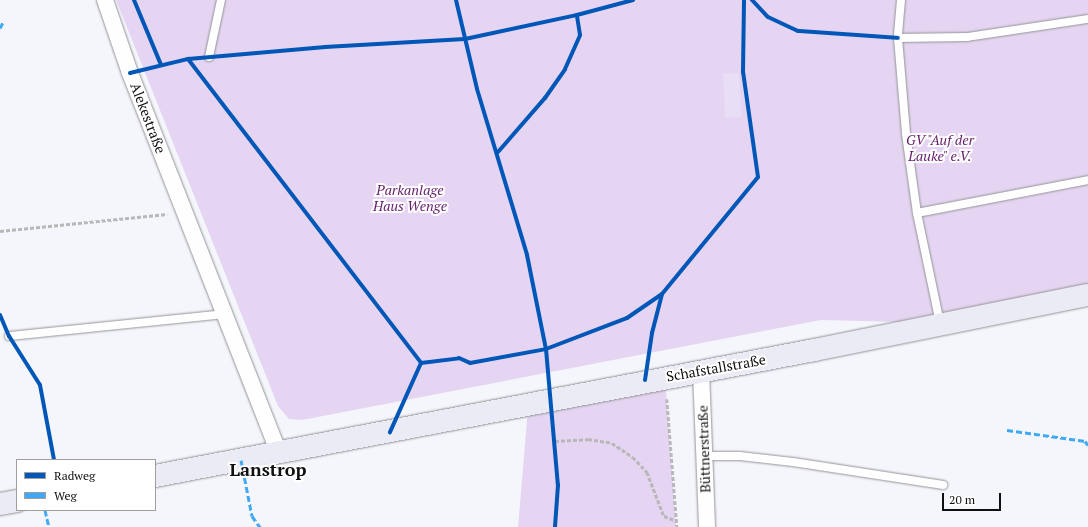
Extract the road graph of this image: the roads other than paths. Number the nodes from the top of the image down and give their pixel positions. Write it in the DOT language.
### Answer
graph roads {
  1 [pos="105,0"];
  2 [pos="221,0"];
  3 [pos="901,0"];
  4 [pos="1088,19"];
  5 [pos="898,38"];
  6 [pos="209,57"];
  7 [pos="1088,180"];
  8 [pos="917,213"];
  9 [pos="1088,295"];
  10 [pos="224,314"];
  11 [pos="940,323"];
  12 [pos="9,336"];
  13 [pos="701,370"];
  14 [pos="279,453"];
  15 [pos="704,456"];
  16 [pos="156,476"];
  17 [pos="943,485"];
  18 [pos="16,501"];
  19 [pos="0,504"];
  20 [pos="707,527"];
  1 -- 10 [label="street, Alekestraße"];
  2 -- 6 [label="lane"];
  3 -- 5 [label="lane"];
  4 -- 5 [label="lane"];
  5 -- 8 [label="lane"];
  7 -- 8 [label="lane"];
  8 -- 11 [label="lane"];
  9 -- 11 [label="street, Schafstallstraße"];
  10 -- 12 [label="lane"];
  10 -- 14 [label="street, Alekestraße"];
  11 -- 13 [label="street, Schafstallstraße"];
  13 -- 14 [label="street, Schafstallstraße"];
  13 -- 15 [label="street, Büttnerstraße"];
  14 -- 16 [label="street, Schafstallstraße"];
  15 -- 17 [label="lane"];
  15 -- 20 [label="street, Büttnerstraße"];
  18 -- 19 [label="street"];
}
